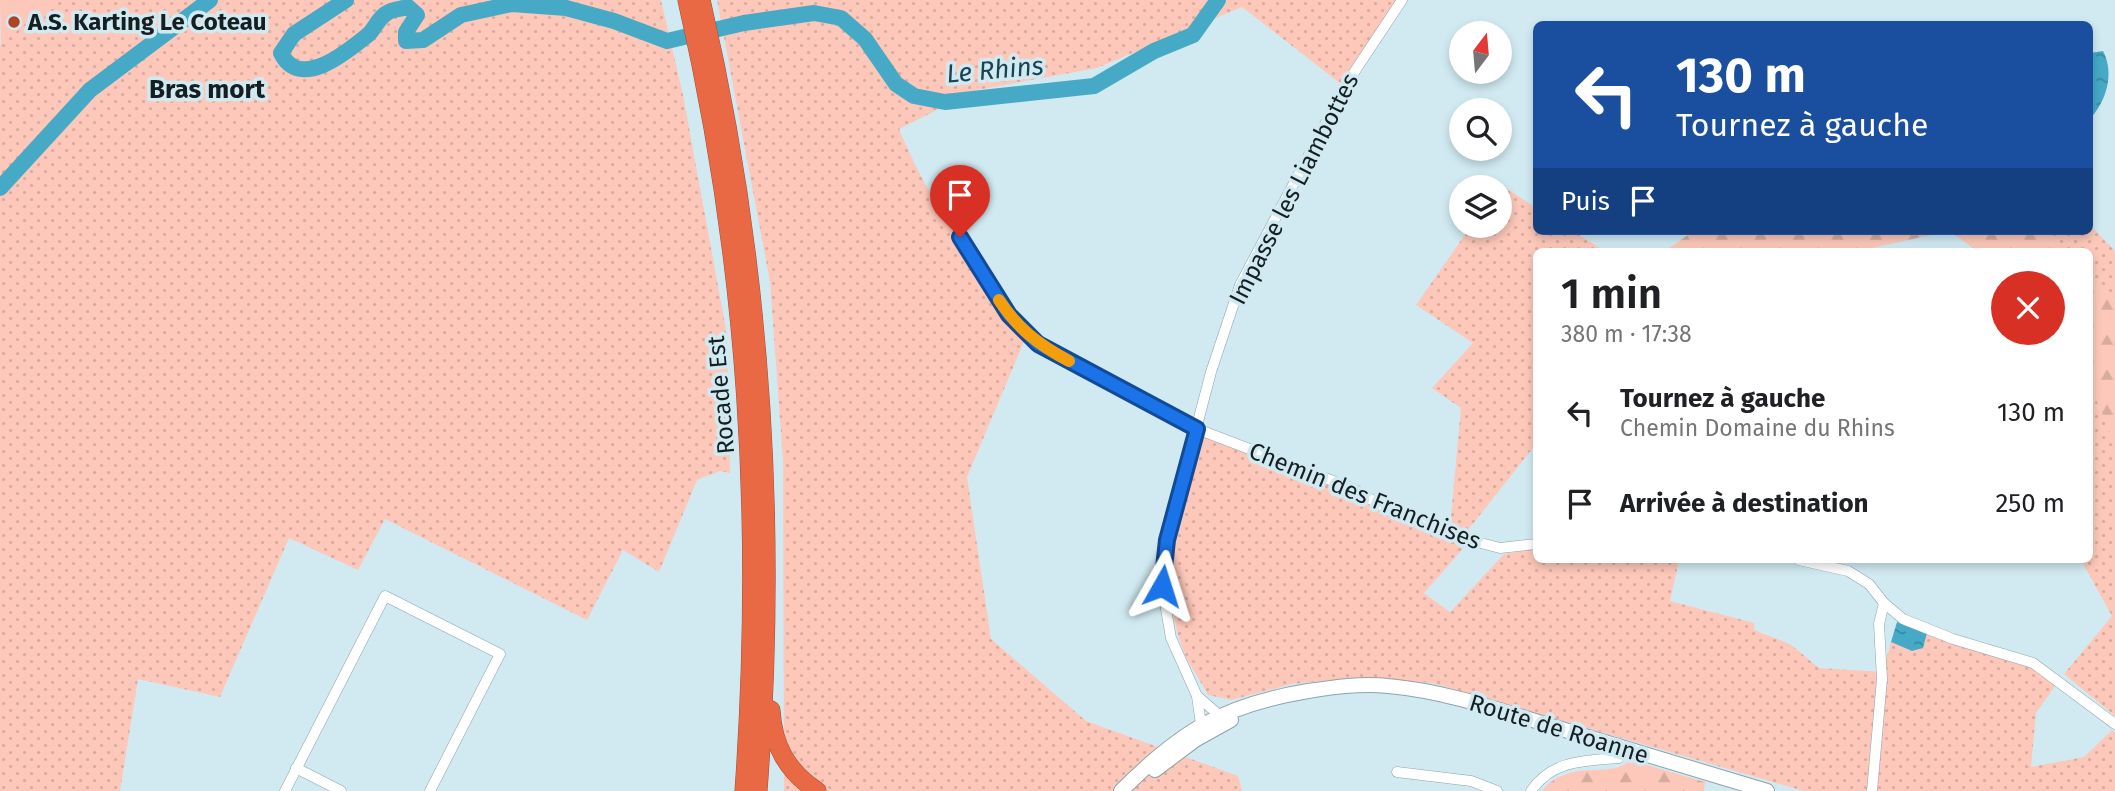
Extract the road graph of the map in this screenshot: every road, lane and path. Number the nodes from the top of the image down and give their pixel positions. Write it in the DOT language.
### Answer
graph roads {
  1 [pos="1402,0"];
  2 [pos="695,3"];
  3 [pos="709,66"];
  4 [pos="960,237"];
  5 [pos="1197,429"];
  6 [pos="1533,544"];
  7 [pos="1812,563"];
  8 [pos="1884,603"];
  9 [pos="766,629"];
  10 [pos="1197,696"];
  11 [pos="2115,724"];
  12 [pos="1211,725"];
  13 [pos="1625,748"];
  14 [pos="296,768"];
  15 [pos="1397,772"];
  16 [pos="285,791"];
  17 [pos="341,791"];
  18 [pos="430,791"];
  19 [pos="744,791"];
  20 [pos="758,791"];
  21 [pos="817,791"];
  22 [pos="1121,791"];
  23 [pos="1130,791"];
  24 [pos="1497,791"];
  25 [pos="1531,791"];
  26 [pos="1767,791"];
  27 [pos="1872,791"];
  1 -- 5 [label="street, Impasse les Liambottes"];
  2 -- 3 [label="highway, Rocade Est"];
  3 -- 9 [label="highway, Rocade Est"];
  3 -- 19 [label="highway, Rocade Est"];
  4 -- 5 [label="street, Chemin des Franchises"];
  5 -- 6 [label="street, Chemin des Franchises"];
  5 -- 10 [label="street, Impasse les Liambottes"];
  7 -- 8 [label="street"];
  8 -- 11 [label="street"];
  8 -- 27 [label="street"];
  9 -- 20 [label="highway, Rocade Est"];
  9 -- 21 [label="highway"];
  10 -- 12 [label="street"];
  10 -- 12 [label="street"];
  12 -- 13 [label="main road, Route de Roanne"];
  12 -- 22 [label="main road"];
  12 -- 23 [label="main road"];
  13 -- 25 [label="street"];
  13 -- 26 [label="main road, Route de Roanne"];
  14 -- 16 [label="street"];
  14 -- 17 [label="street"];
  14 -- 18 [label="street"];
  15 -- 24 [label="street"];
}
